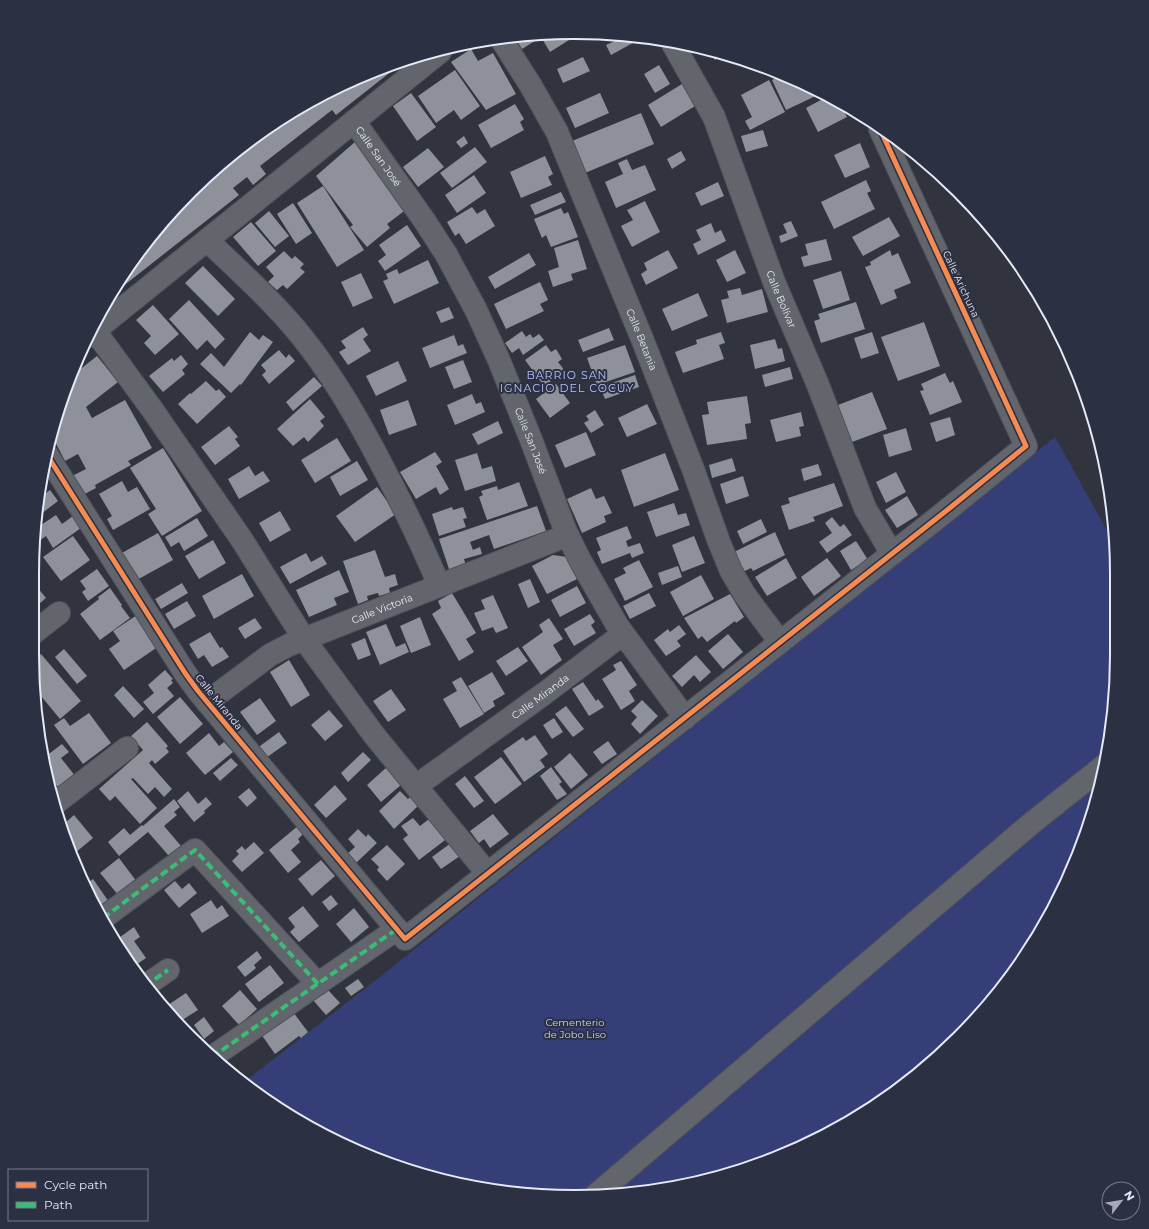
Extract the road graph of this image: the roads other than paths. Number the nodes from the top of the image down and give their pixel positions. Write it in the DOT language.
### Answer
graph roads {
  1 [pos="505,44"];
  2 [pos="676,49"];
  3 [pos="432,58"];
  4 [pos="354,121"];
  5 [pos="884,138"];
  6 [pos="207,240"];
  7 [pos="100,326"];
  8 [pos="94,338"];
  9 [pos="51,461"];
  10 [pos="568,535"];
  11 [pos="892,554"];
  12 [pos="439,585"];
  13 [pos="59,613"];
  14 [pos="39,629"];
  15 [pos="623,634"];
  16 [pos="304,639"];
  17 [pos="780,642"];
  18 [pos="207,702"];
  19 [pos="685,718"];
  20 [pos="127,748"];
  21 [pos="1097,771"];
  22 [pos="416,786"];
  23 [pos="59,800"];
  24 [pos="488,874"];
  25 [pos="107,915"];
  26 [pos="401,934"];
  27 [pos="168,970"];
  28 [pos="151,982"];
  29 [pos="318,984"];
  30 [pos="217,1053"];
  31 [pos="603,1189"];
  1 -- 17 [label="street, Calle Betania"];
  2 -- 11 [label="street, Calle Bolívar"];
  3 -- 4 [label="street"];
  4 -- 6 [label="street"];
  4 -- 10 [label="street, Calle San José"];
  5 -- 11 [label="street, Calle Arichuna"];
  6 -- 7 [label="street"];
  6 -- 12 [label="street"];
  8 -- 16 [label="street"];
  9 -- 18 [label="street, Calle Miranda"];
  10 -- 12 [label="street, Calle Victoria"];
  10 -- 15 [label="street, Calle San José"];
  11 -- 17 [label="street"];
  12 -- 16 [label="street, Calle Victoria"];
  13 -- 14 [label="street"];
  15 -- 19 [label="street, Calle San José"];
  15 -- 22 [label="street, Calle Miranda"];
  16 -- 18 [label="street, Calle Victoria"];
  16 -- 22 [label="street"];
  17 -- 19 [label="street"];
  18 -- 26 [label="street, Calle Miranda"];
  19 -- 24 [label="street"];
  20 -- 23 [label="street"];
  21 -- 31 [label="street"];
  22 -- 24 [label="street"];
  24 -- 26 [label="street"];
  25 -- 29 [label="street"];
  26 -- 29 [label="street"];
  27 -- 28 [label="street"];
  29 -- 30 [label="street"];
}
